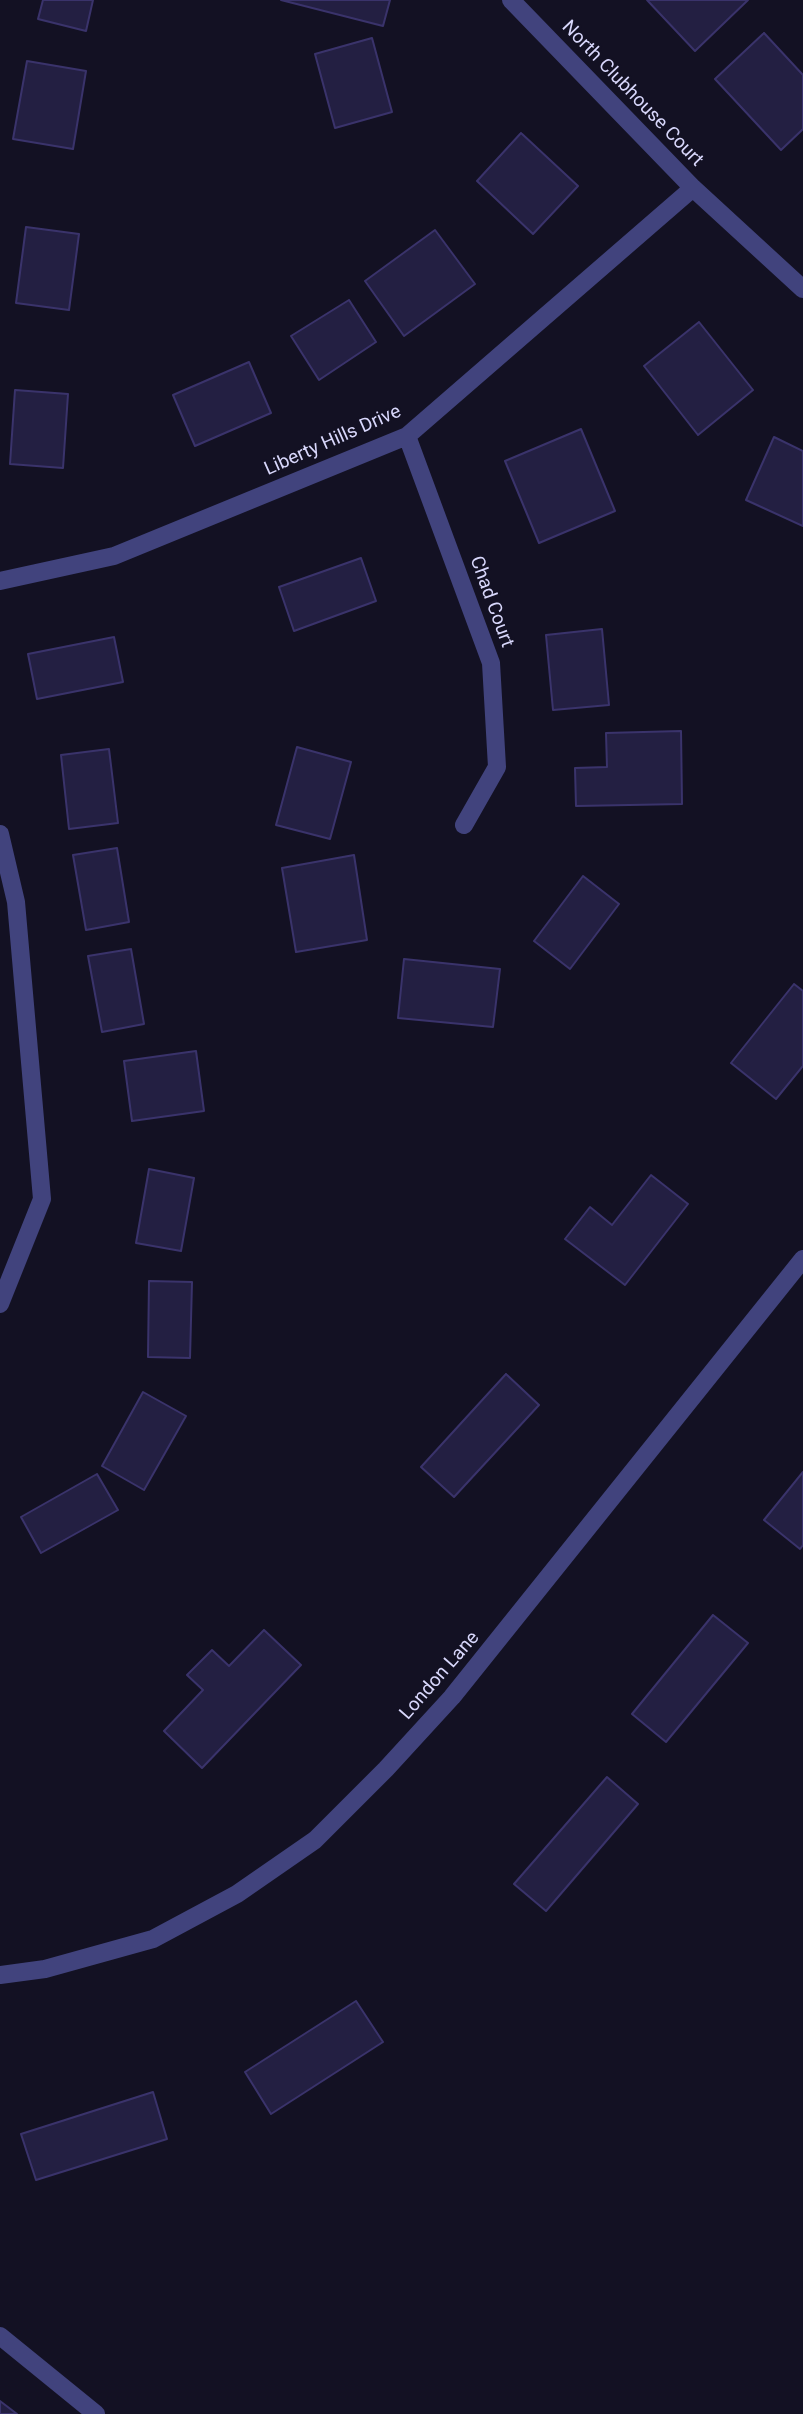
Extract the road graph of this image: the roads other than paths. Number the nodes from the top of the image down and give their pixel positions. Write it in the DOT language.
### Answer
graph roads {
  1 [pos="512,0"];
  2 [pos="694,188"];
  3 [pos="803,289"];
  4 [pos="407,436"];
  5 [pos="0,581"];
  6 [pos="464,825"];
  7 [pos="0,834"];
  8 [pos="803,1259"];
  9 [pos="0,1304"];
  10 [pos="0,1975"];
  11 [pos="0,2336"];
  12 [pos="96,2414"];
  1 -- 2 [label="street, North Clubhouse Court"];
  2 -- 3 [label="street, North Clubhouse Court"];
  2 -- 4 [label="street, Liberty Hills Drive"];
  4 -- 5 [label="street, Liberty Hills Drive"];
  4 -- 6 [label="street, Chad Court"];
  7 -- 9 [label="street"];
  8 -- 10 [label="street, London Lane"];
  11 -- 12 [label="street"];
}
